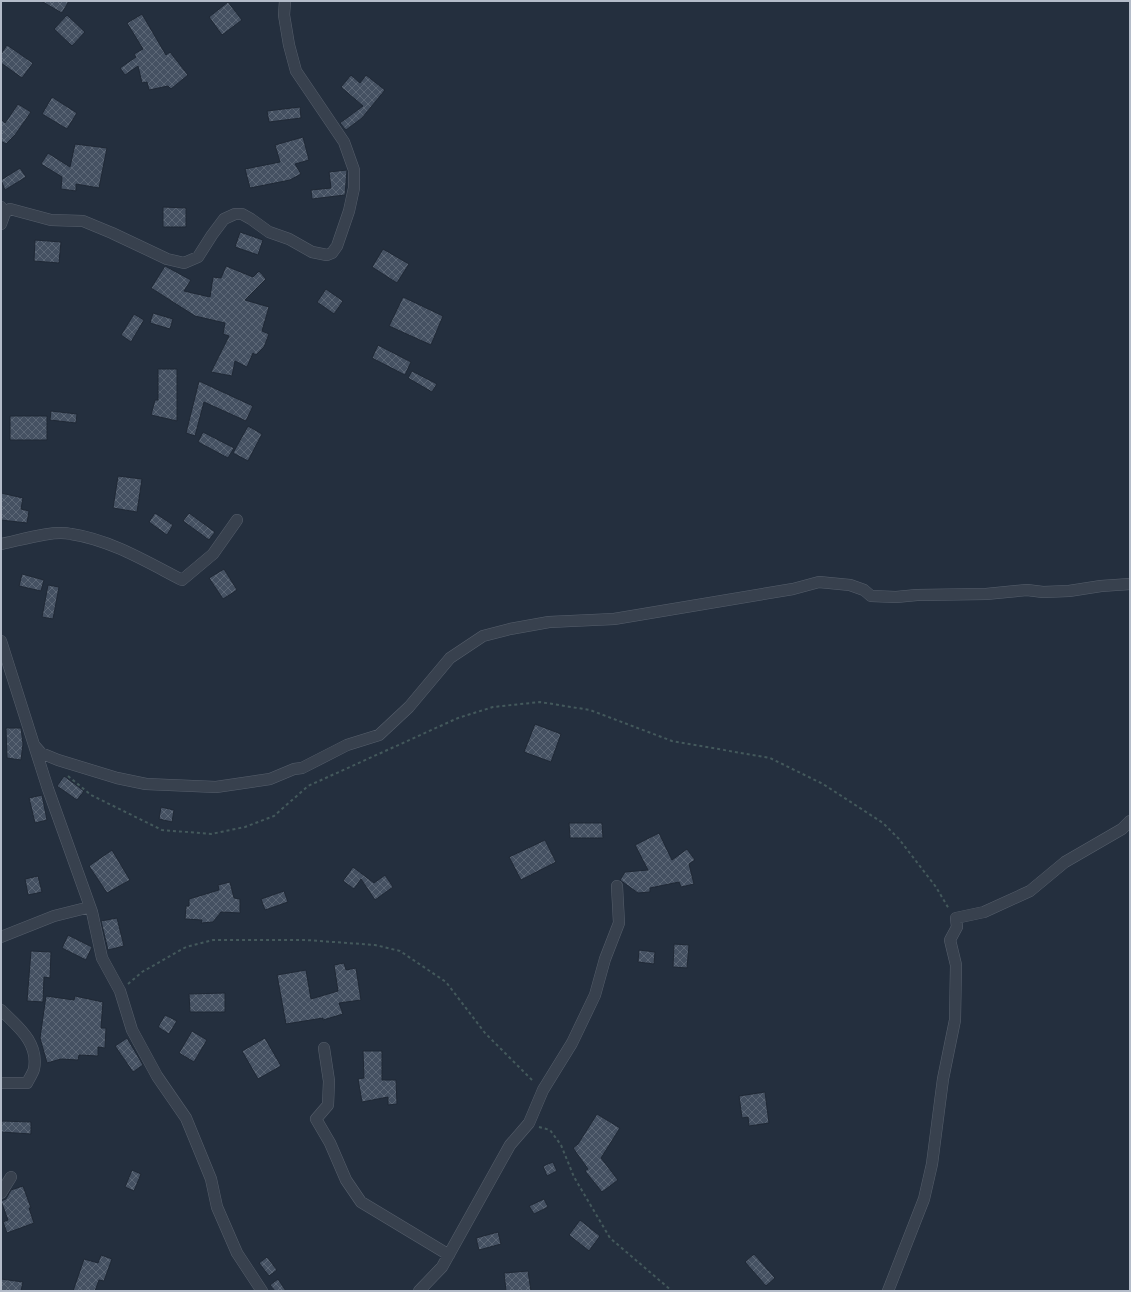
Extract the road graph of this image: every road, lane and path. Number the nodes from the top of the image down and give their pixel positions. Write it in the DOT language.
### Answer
graph roads {
  1 [pos="285,1"];
  2 [pos="2,215"];
  3 [pos="237,520"];
  4 [pos="1,544"];
  5 [pos="1130,584"];
  6 [pos="1,641"];
  7 [pos="34,745"];
  8 [pos="58,760"];
  9 [pos="1130,821"];
  10 [pos="617,886"];
  11 [pos="90,907"];
  12 [pos="957,927"];
  13 [pos="1,937"];
  14 [pos="120,991"];
  15 [pos="1,1010"];
  16 [pos="324,1048"];
  17 [pos="1,1083"];
  18 [pos="543,1090"];
  19 [pos="529,1123"];
  20 [pos="10,1177"];
  21 [pos="1,1193"];
  22 [pos="449,1255"];
  23 [pos="262,1291"];
  24 [pos="419,1291"];
  25 [pos="672,1291"];
  26 [pos="888,1291"];
  1 -- 2 [label="street"];
  3 -- 4 [label="street"];
  5 -- 8 [label="street"];
  6 -- 7 [label="street"];
  7 -- 8 [label="street"];
  7 -- 11 [label="street"];
  8 -- 12 [label="path"];
  9 -- 12 [label="street"];
  10 -- 18 [label="street"];
  11 -- 13 [label="street"];
  11 -- 14 [label="street"];
  12 -- 26 [label="street"];
  14 -- 18 [label="path"];
  14 -- 23 [label="street"];
  15 -- 17 [label="street"];
  16 -- 22 [label="street"];
  18 -- 19 [label="street"];
  19 -- 22 [label="street"];
  19 -- 25 [label="path"];
  20 -- 21 [label="street"];
  22 -- 24 [label="street"];
}
